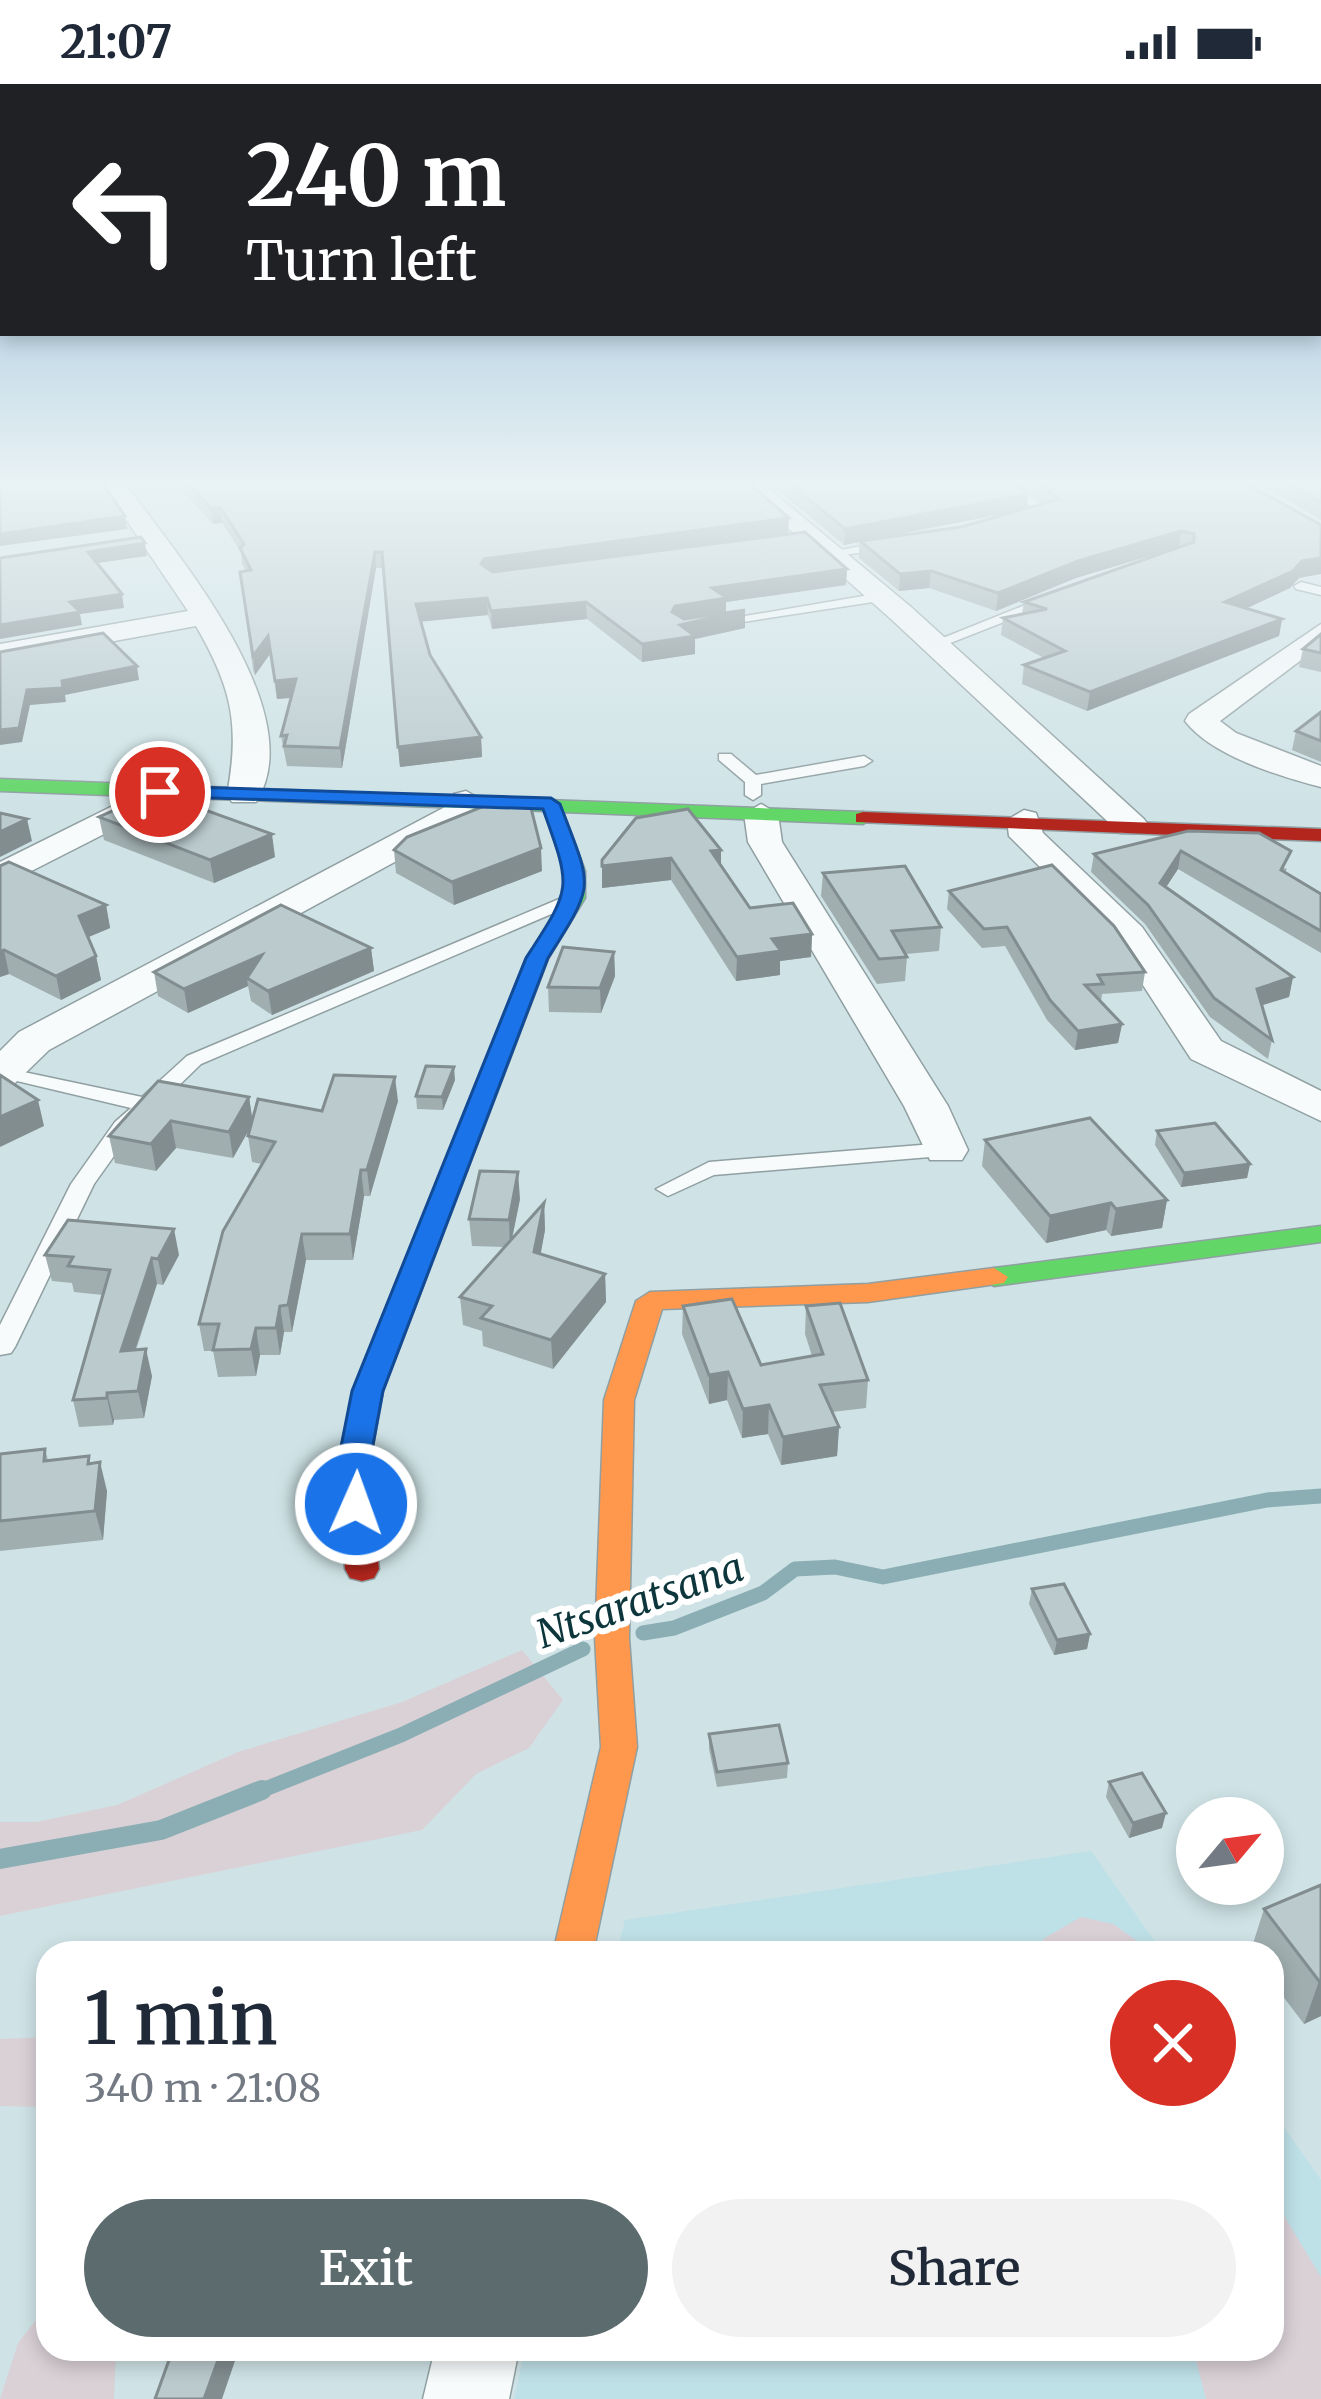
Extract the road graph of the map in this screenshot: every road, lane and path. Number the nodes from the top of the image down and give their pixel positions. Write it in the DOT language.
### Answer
graph roads {
  1 [pos="186,592"];
  2 [pos="874,592"];
  3 [pos="1063,593"];
  4 [pos="880,597"];
  5 [pos="207,616"];
  6 [pos="705,624"];
  7 [pos="1321,632"];
  8 [pos="935,644"];
  9 [pos="0,652"];
  10 [pos="725,758"];
  11 [pos="864,761"];
  12 [pos="1321,777"];
  13 [pos="0,785"];
  14 [pos="160,792"];
  15 [pos="244,795"];
  16 [pos="757,797"];
  17 [pos="466,801"];
  18 [pos="551,804"];
  19 [pos="1024,820"];
  20 [pos="1132,826"];
  21 [pos="1321,835"];
  22 [pos="0,876"];
  23 [pos="575,898"];
  24 [pos="5,1063"];
  25 [pos="144,1104"];
  26 [pos="1321,1108"];
  27 [pos="946,1150"];
  28 [pos="668,1189"];
  29 [pos="1321,1234"];
  30 [pos="2,1347"];
  31 [pos="362,1569"];
  32 [pos="576,1941"];
  33 [pos="474,2361"];
  34 [pos="466,2399"];
  1 -- 5 [label="street"];
  2 -- 4 [label="street"];
  3 -- 8 [label="lane"];
  4 -- 6 [label="lane"];
  4 -- 8 [label="street"];
  5 -- 9 [label="street"];
  5 -- 15 [label="street"];
  7 -- 12 [label="street"];
  8 -- 20 [label="street"];
  10 -- 16 [label="lane"];
  11 -- 16 [label="lane"];
  13 -- 14 [label="street"];
  14 -- 15 [label="street"];
  14 -- 22 [label="street"];
  15 -- 17 [label="street"];
  16 -- 18 [label="street"];
  16 -- 19 [label="street"];
  16 -- 27 [label="street"];
  17 -- 18 [label="street"];
  17 -- 24 [label="street"];
  18 -- 23 [label="street"];
  19 -- 20 [label="street"];
  19 -- 26 [label="street"];
  20 -- 21 [label="street"];
  23 -- 25 [label="lane"];
  23 -- 31 [label="street"];
  24 -- 25 [label="lane"];
  25 -- 30 [label="lane"];
  27 -- 28 [label="lane"];
  29 -- 32 [label="street"];
  33 -- 34 [label="street"];
}
